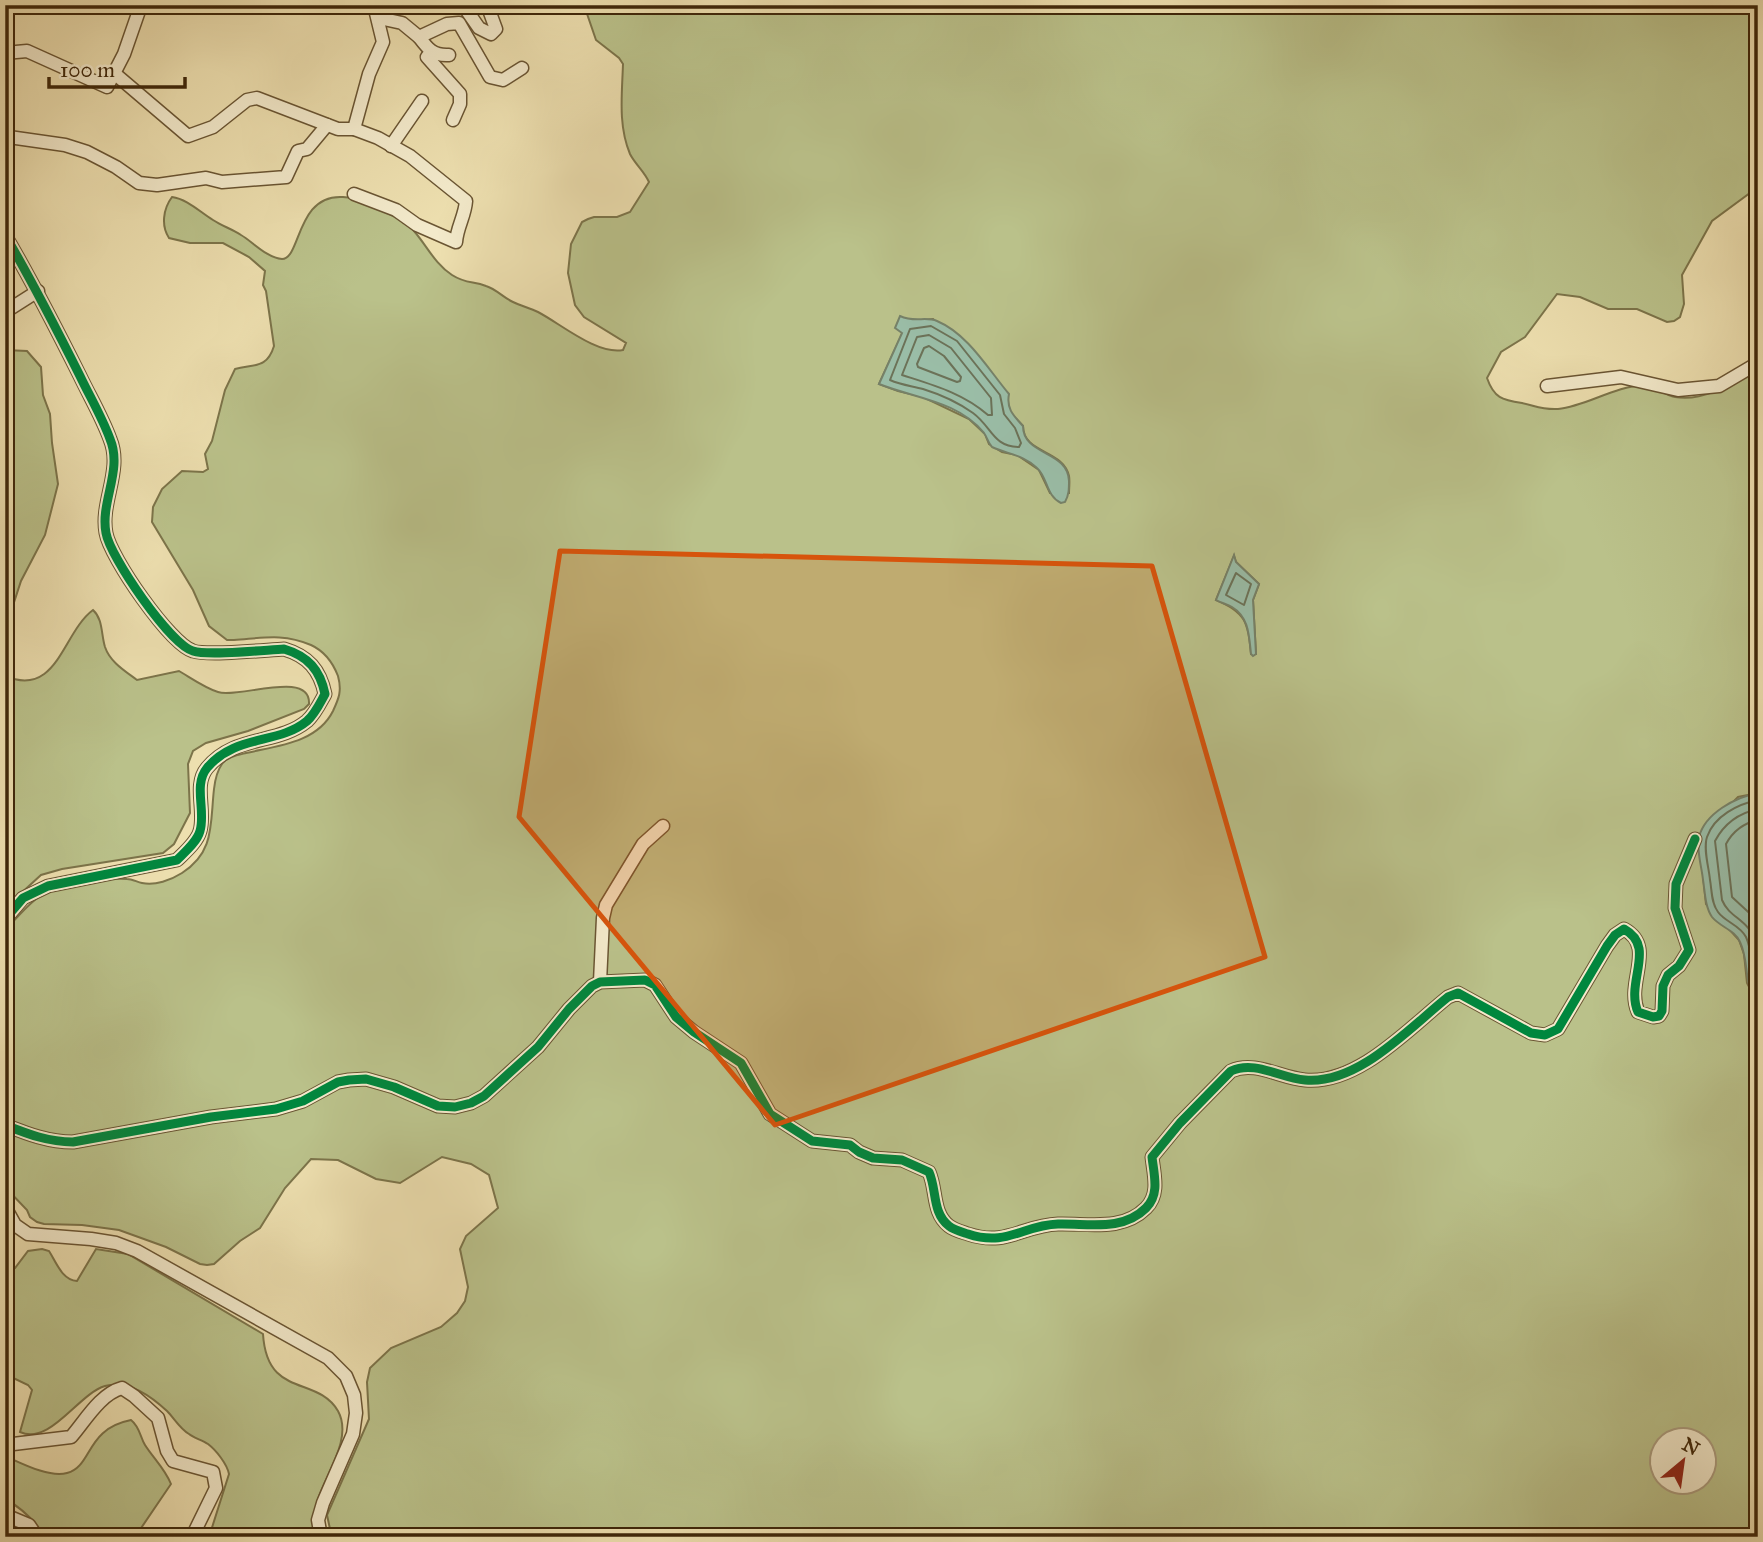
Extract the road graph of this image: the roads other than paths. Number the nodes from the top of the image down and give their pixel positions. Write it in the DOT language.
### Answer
graph roads {
  1 [pos="141,5"];
  2 [pos="374,5"];
  3 [pos="463,5"];
  4 [pos="491,5"];
  5 [pos="379,18"];
  6 [pos="466,21"];
  7 [pos="419,37"];
  8 [pos="5,52"];
  9 [pos="430,52"];
  10 [pos="449,55"];
  11 [pos="522,68"];
  12 [pos="114,73"];
  13 [pos="422,101"];
  14 [pos="453,120"];
  15 [pos="327,125"];
  16 [pos="354,129"];
  17 [pos="5,139"];
  18 [pos="391,146"];
  19 [pos="354,194"];
  20 [pos="5,234"];
  21 [pos="38,291"];
  22 [pos="5,312"];
  23 [pos="1758,363"];
  24 [pos="1547,386"];
  25 [pos="663,826"];
  26 [pos="1695,839"];
  27 [pos="5,919"];
  28 [pos="600,982"];
  29 [pos="5,1125"];
  30 [pos="5,1207"];
  31 [pos="5,1445"];
  32 [pos="5,1515"];
  33 [pos="31,1537"];
  34 [pos="192,1537"];
  35 [pos="321,1537"];
  1 -- 12 [label="street"];
  2 -- 5 [label="street"];
  3 -- 6 [label="street"];
  4 -- 6 [label="street"];
  5 -- 7 [label="street"];
  5 -- 16 [label="street"];
  6 -- 7 [label="street"];
  6 -- 11 [label="street"];
  7 -- 9 [label="street"];
  8 -- 12 [label="street"];
  9 -- 10 [label="street"];
  9 -- 14 [label="street"];
  12 -- 15 [label="street"];
  13 -- 18 [label="street"];
  15 -- 16 [label="street"];
  15 -- 17 [label="street"];
  16 -- 18 [label="street"];
  18 -- 19 [label="street"];
  20 -- 21 [label="street"];
  21 -- 22 [label="street"];
  21 -- 27 [label="street"];
  23 -- 24 [label="street"];
  25 -- 28 [label="street"];
  26 -- 28 [label="street"];
  28 -- 29 [label="street"];
  30 -- 35 [label="street"];
  31 -- 34 [label="street"];
  32 -- 33 [label="street"];
}
